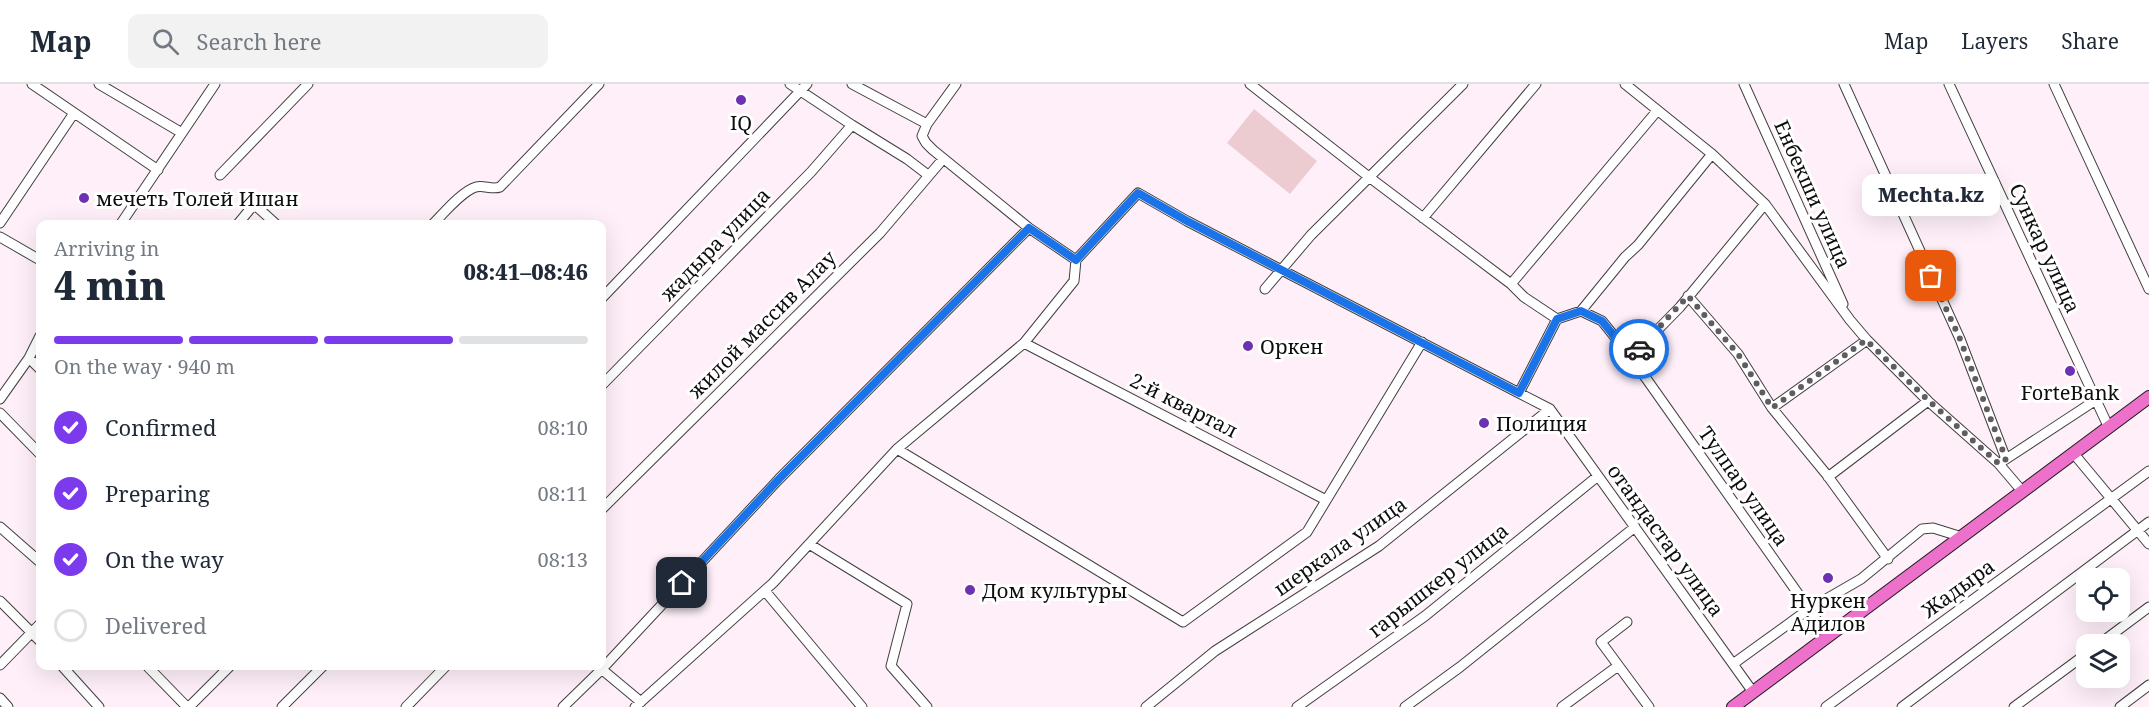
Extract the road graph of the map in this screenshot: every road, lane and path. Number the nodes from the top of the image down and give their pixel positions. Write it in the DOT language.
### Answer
graph roads {
  1 [pos="32,84"];
  2 [pos="99,84"];
  3 [pos="215,84"];
  4 [pos="308,84"];
  5 [pos="599,84"];
  6 [pos="789,84"];
  7 [pos="852,84"];
  8 [pos="956,84"];
  9 [pos="1250,84"];
  10 [pos="1463,84"];
  11 [pos="1536,84"];
  12 [pos="1624,84"];
  13 [pos="1744,84"];
  14 [pos="1844,84"];
  15 [pos="1949,84"];
  16 [pos="2054,84"];
  17 [pos="805,88"];
  18 [pos="1656,111"];
  19 [pos="74,112"];
  20 [pos="927,124"];
  21 [pos="852,125"];
  22 [pos="182,133"];
  23 [pos="1712,154"];
  24 [pos="943,159"];
  25 [pos="158,170"];
  26 [pos="220,175"];
  27 [pos="928,175"];
  28 [pos="1369,177"];
  29 [pos="1765,204"];
  30 [pos="1423,218"];
  31 [pos="123,220"];
  32 [pos="241,220"];
  33 [pos="271,220"];
  34 [pos="442,220"];
  35 [pos="0,223"];
  36 [pos="1029,228"];
  37 [pos="0,237"];
  38 [pos="36,258"];
  39 [pos="1076,260"];
  40 [pos="1282,269"];
  41 [pos="1511,284"];
  42 [pos="1264,289"];
  43 [pos="2149,289"];
  44 [pos="606,294"];
  45 [pos="1688,296"];
  46 [pos="1581,311"];
  47 [pos="1557,319"];
  48 [pos="1850,320"];
  49 [pos="1866,340"];
  50 [pos="1422,342"];
  51 [pos="1024,343"];
  52 [pos="36,344"];
  53 [pos="1631,357"];
  54 [pos="29,358"];
  55 [pos="36,365"];
  56 [pos="606,381"];
  57 [pos="1519,393"];
  58 [pos="2149,398"];
  59 [pos="0,399"];
  60 [pos="2096,400"];
  61 [pos="1929,401"];
  62 [pos="1772,408"];
  63 [pos="1550,409"];
  64 [pos="0,413"];
  65 [pos="2109,428"];
  66 [pos="897,449"];
  67 [pos="36,450"];
  68 [pos="2074,454"];
  69 [pos="2002,462"];
  70 [pos="2149,471"];
  71 [pos="1598,476"];
  72 [pos="1828,477"];
  73 [pos="2022,491"];
  74 [pos="2111,498"];
  75 [pos="1326,500"];
  76 [pos="606,505"];
  77 [pos="2149,522"];
  78 [pos="0,526"];
  79 [pos="1635,527"];
  80 [pos="2138,530"];
  81 [pos="1962,537"];
  82 [pos="809,544"];
  83 [pos="2149,544"];
  84 [pos="36,558"];
  85 [pos="1888,558"];
  86 [pos="765,591"];
  87 [pos="0,601"];
  88 [pos="2149,608"];
  89 [pos="1809,609"];
  90 [pos="1627,622"];
  91 [pos="36,628"];
  92 [pos="32,632"];
  93 [pos="2113,634"];
  94 [pos="36,636"];
  95 [pos="1828,636"];
  96 [pos="2076,661"];
  97 [pos="606,662"];
  98 [pos="1733,664"];
  99 [pos="0,665"];
  100 [pos="1618,666"];
  101 [pos="66,670"];
  102 [pos="151,670"];
  103 [pos="226,670"];
  104 [pos="319,670"];
  105 [pos="442,670"];
  106 [pos="598,670"];
  107 [pos="602,670"];
  108 [pos="2149,685"];
  109 [pos="0,698"];
  110 [pos="1745,701"];
  111 [pos="638,704"];
  112 [pos="8,707"];
  113 [pos="99,707"];
  114 [pos="188,707"];
  115 [pos="282,707"];
  116 [pos="406,707"];
  117 [pos="563,707"];
  118 [pos="862,707"];
  119 [pos="927,707"];
  120 [pos="1146,707"];
  121 [pos="1297,707"];
  122 [pos="1405,707"];
  123 [pos="1562,707"];
  124 [pos="1649,707"];
  125 [pos="1826,707"];
  126 [pos="1902,707"];
  127 [pos="2014,707"];
  128 [pos="2120,707"];
  1 -- 19 [label="street"];
  2 -- 22 [label="street"];
  3 -- 22 [label="street"];
  4 -- 26 [label="street"];
  5 -- 34 [label="street"];
  6 -- 17 [label="street"];
  7 -- 20 [label="street"];
  8 -- 20 [label="street"];
  9 -- 28 [label="street"];
  10 -- 28 [label="street"];
  11 -- 30 [label="street"];
  12 -- 18 [label="street, Енбекши улица"];
  13 -- 48 [label="street, Енбекши улица"];
  14 -- 69 [label="street"];
  15 -- 60 [label="street, Сункар улица"];
  16 -- 43 [label="street"];
  17 -- 21 [label="street"];
  17 -- 44 [label="street"];
  18 -- 23 [label="street, Енбекши улица"];
  18 -- 41 [label="street"];
  19 -- 25 [label="street"];
  19 -- 35 [label="street"];
  20 -- 24 [label="street"];
  21 -- 27 [label="street"];
  21 -- 56 [label="street, жадыра улица"];
  22 -- 25 [label="street"];
  23 -- 29 [label="street, Енбекши улица"];
  23 -- 46 [label="street"];
  24 -- 27 [label="street, жилой массив Алау"];
  24 -- 36 [label="street"];
  25 -- 31 [label="street"];
  27 -- 76 [label="street, жилой массив Алау"];
  28 -- 30 [label="street"];
  28 -- 40 [label="street"];
  29 -- 45 [label="street"];
  29 -- 48 [label="street, Енбекши улица"];
  30 -- 41 [label="street"];
  32 -- 33 [label="street"];
  36 -- 39 [label="street"];
  36 -- 97 [label="street"];
  37 -- 38 [label="street"];
  39 -- 40 [label="street"];
  39 -- 51 [label="street"];
  40 -- 42 [label="street"];
  40 -- 50 [label="street"];
  41 -- 47 [label="street"];
  45 -- 53 [label="street"];
  45 -- 62 [label="street"];
  46 -- 47 [label="street"];
  46 -- 53 [label="street, Тулпар улица"];
  47 -- 57 [label="street"];
  48 -- 49 [label="street, Енбекши улица"];
  49 -- 61 [label="street, Енбекши улица"];
  49 -- 62 [label="street"];
  50 -- 57 [label="street"];
  50 -- 75 [label="street"];
  51 -- 66 [label="street"];
  51 -- 75 [label="street, 2-й квартал"];
  52 -- 54 [label="street"];
  53 -- 89 [label="street, Тулпар улица"];
  54 -- 55 [label="street"];
  54 -- 59 [label="street"];
  57 -- 63 [label="street"];
  58 -- 65 [label="main road"];
  60 -- 65 [label="street, Сункар улица"];
  60 -- 69 [label="street"];
  61 -- 69 [label="street, Енбекши улица"];
  61 -- 72 [label="street"];
  62 -- 72 [label="street"];
  63 -- 71 [label="street, отандастар улица"];
  63 -- 120 [label="street, шеркала улица"];
  64 -- 67 [label="street"];
  65 -- 68 [label="main road"];
  66 -- 75 [label="street"];
  66 -- 82 [label="street"];
  68 -- 73 [label="main road"];
  68 -- 74 [label="street"];
  69 -- 73 [label="street, Енбекши улица"];
  70 -- 74 [label="street, Жадыра"];
  71 -- 79 [label="street, отандастар улица"];
  71 -- 121 [label="street, гарышкер улица"];
  72 -- 85 [label="street"];
  73 -- 81 [label="main road"];
  74 -- 80 [label="street"];
  74 -- 125 [label="street, Жадыра"];
  77 -- 80 [label="street"];
  78 -- 84 [label="street"];
  79 -- 98 [label="street, отандастар улица"];
  79 -- 122 [label="street"];
  80 -- 83 [label="street"];
  80 -- 126 [label="street"];
  81 -- 85 [label="street"];
  81 -- 95 [label="main road"];
  82 -- 86 [label="street"];
  82 -- 119 [label="street"];
  85 -- 89 [label="street"];
  86 -- 111 [label="street"];
  86 -- 118 [label="street"];
  87 -- 92 [label="street"];
  88 -- 93 [label="street"];
  89 -- 95 [label="street, Тулпар улица"];
  89 -- 98 [label="street"];
  90 -- 100 [label="street"];
  91 -- 92 [label="street"];
  92 -- 94 [label="street"];
  92 -- 99 [label="street"];
  95 -- 110 [label="main road"];
  96 -- 127 [label="street"];
  98 -- 110 [label="street, отандастар улица"];
  100 -- 123 [label="street"];
  100 -- 124 [label="street"];
  101 -- 113 [label="street"];
  102 -- 114 [label="street"];
  103 -- 114 [label="street"];
  104 -- 115 [label="street"];
  105 -- 116 [label="street"];
  106 -- 117 [label="street"];
  107 -- 111 [label="street"];
  108 -- 128 [label="street"];
  109 -- 112 [label="street"];
}
